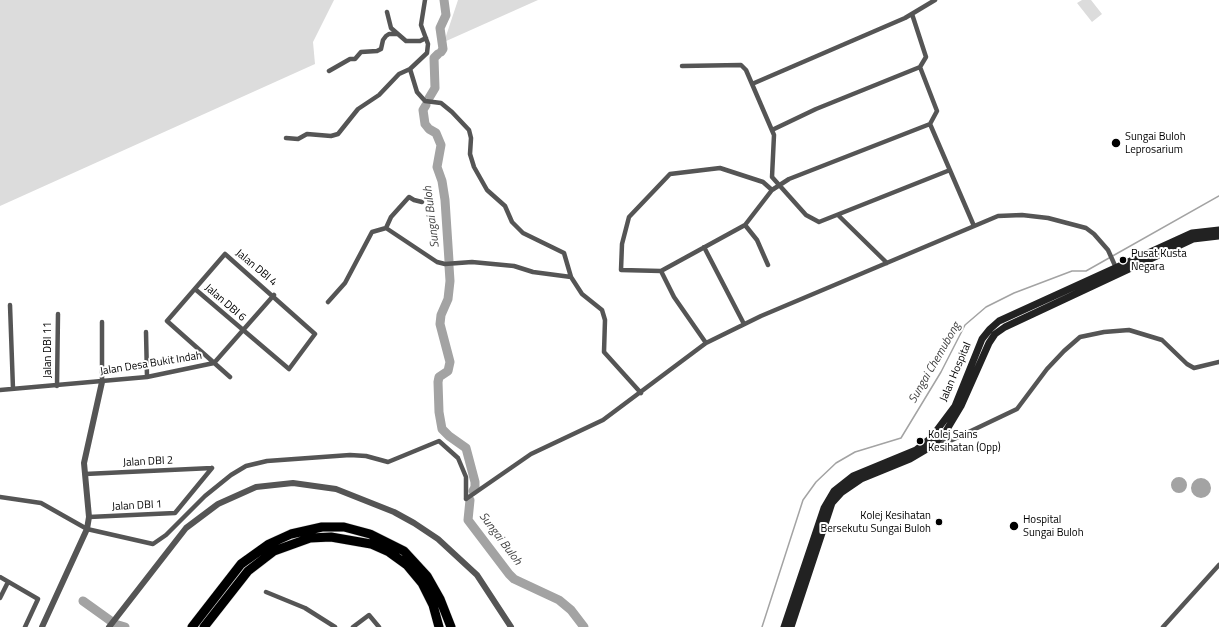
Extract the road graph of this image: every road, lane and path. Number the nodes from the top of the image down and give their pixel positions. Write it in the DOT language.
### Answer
graph roads {
  1 [pos="425,0"];
  2 [pos="935,0"];
  3 [pos="387,12"];
  4 [pos="912,14"];
  5 [pos="397,34"];
  6 [pos="426,38"];
  7 [pos="682,66"];
  8 [pos="920,67"];
  9 [pos="410,69"];
  10 [pos="329,71"];
  11 [pos="752,84"];
  12 [pos="930,124"];
  13 [pos="772,130"];
  14 [pos="286,138"];
  15 [pos="950,170"];
  16 [pos="778,185"];
  17 [pos="772,190"];
  18 [pos="422,202"];
  19 [pos="838,215"];
  20 [pos="745,225"];
  21 [pos="974,226"];
  22 [pos="386,228"];
  23 [pos="1219,230"];
  24 [pos="1219,236"];
  25 [pos="704,247"];
  26 [pos="887,262"];
  27 [pos="768,265"];
  28 [pos="1117,268"];
  29 [pos="661,271"];
  30 [pos="571,278"];
  31 [pos="195,289"];
  32 [pos="274,295"];
  33 [pos="328,302"];
  34 [pos="10,305"];
  35 [pos="58,314"];
  36 [pos="102,322"];
  37 [pos="744,324"];
  38 [pos="243,330"];
  39 [pos="146,332"];
  40 [pos="706,343"];
  41 [pos="1219,362"];
  42 [pos="214,363"];
  43 [pos="289,370"];
  44 [pos="147,376"];
  45 [pos="230,377"];
  46 [pos="102,382"];
  47 [pos="57,386"];
  48 [pos="13,389"];
  49 [pos="0,390"];
  50 [pos="641,392"];
  51 [pos="934,440"];
  52 [pos="212,468"];
  53 [pos="85,474"];
  54 [pos="0,497"];
  55 [pos="89,517"];
  56 [pos="87,530"];
  57 [pos="1219,565"];
  58 [pos="0,578"];
  59 [pos="8,582"];
  60 [pos="266,592"];
  61 [pos="220,597"];
  62 [pos="0,598"];
  63 [pos="25,627"];
  64 [pos="42,627"];
  65 [pos="110,627"];
  66 [pos="192,627"];
  67 [pos="204,627"];
  68 [pos="335,627"];
  69 [pos="353,627"];
  70 [pos="379,627"];
  71 [pos="439,627"];
  72 [pos="451,627"];
  73 [pos="511,627"];
  74 [pos="784,627"];
  75 [pos="791,627"];
  76 [pos="1163,627"];
  1 -- 6 [label="street"];
  2 -- 4 [label="street"];
  3 -- 5 [label="street"];
  4 -- 8 [label="street"];
  4 -- 11 [label="street"];
  5 -- 6 [label="street"];
  5 -- 10 [label="street"];
  6 -- 9 [label="street"];
  7 -- 11 [label="street"];
  8 -- 12 [label="street"];
  8 -- 13 [label="street"];
  9 -- 14 [label="street"];
  9 -- 30 [label="street"];
  11 -- 13 [label="street"];
  12 -- 15 [label="street"];
  12 -- 16 [label="street"];
  13 -- 16 [label="street"];
  15 -- 19 [label="street"];
  15 -- 21 [label="street"];
  16 -- 17 [label="street"];
  16 -- 19 [label="street"];
  17 -- 20 [label="street"];
  17 -- 29 [label="street"];
  18 -- 22 [label="street"];
  19 -- 26 [label="street"];
  20 -- 25 [label="street"];
  20 -- 27 [label="street"];
  21 -- 26 [label="street"];
  21 -- 28 [label="street"];
  22 -- 30 [label="street"];
  22 -- 33 [label="street"];
  23 -- 28 [label="main road, Jalan Hospital"];
  24 -- 28 [label="main road, Jalan Hospital"];
  25 -- 29 [label="street"];
  25 -- 37 [label="street"];
  26 -- 37 [label="street"];
  28 -- 51 [label="main road, Jalan Hospital"];
  29 -- 40 [label="street"];
  30 -- 50 [label="street"];
  31 -- 32 [label="street, Jalan DBI 4"];
  31 -- 38 [label="street, Jalan DBI 6"];
  31 -- 42 [label="street"];
  32 -- 38 [label="street, Jalan Desa Bukit Indah"];
  32 -- 43 [label="street, Jalan DBI 4"];
  34 -- 48 [label="street"];
  35 -- 47 [label="street, Jalan DBI 11"];
  36 -- 46 [label="street"];
  37 -- 40 [label="street"];
  38 -- 42 [label="street, Jalan Desa Bukit Indah"];
  38 -- 43 [label="street, Jalan DBI 6"];
  39 -- 44 [label="street"];
  40 -- 50 [label="street"];
  41 -- 51 [label="street"];
  42 -- 44 [label="street, Jalan Desa Bukit Indah"];
  42 -- 45 [label="street"];
  44 -- 46 [label="street, Jalan Desa Bukit Indah"];
  46 -- 47 [label="street, Jalan Desa Bukit Indah"];
  46 -- 53 [label="street"];
  47 -- 48 [label="street, Jalan Desa Bukit Indah"];
  48 -- 49 [label="street, Jalan Desa Bukit Indah"];
  50 -- 56 [label="street"];
  51 -- 74 [label="main road, Jalan Hospital"];
  51 -- 75 [label="main road, Jalan Hospital"];
  52 -- 53 [label="street, Jalan DBI 2"];
  52 -- 55 [label="street, Jalan DBI 1"];
  53 -- 55 [label="street"];
  54 -- 56 [label="street"];
  55 -- 56 [label="street"];
  56 -- 64 [label="street"];
  57 -- 76 [label="street"];
  58 -- 59 [label="street"];
  59 -- 62 [label="street"];
  59 -- 63 [label="street"];
  60 -- 68 [label="street"];
  61 -- 66 [label="highway"];
  61 -- 67 [label="highway"];
  61 -- 71 [label="highway"];
  61 -- 72 [label="highway"];
  65 -- 73 [label="street"];
  69 -- 70 [label="street"];
}
